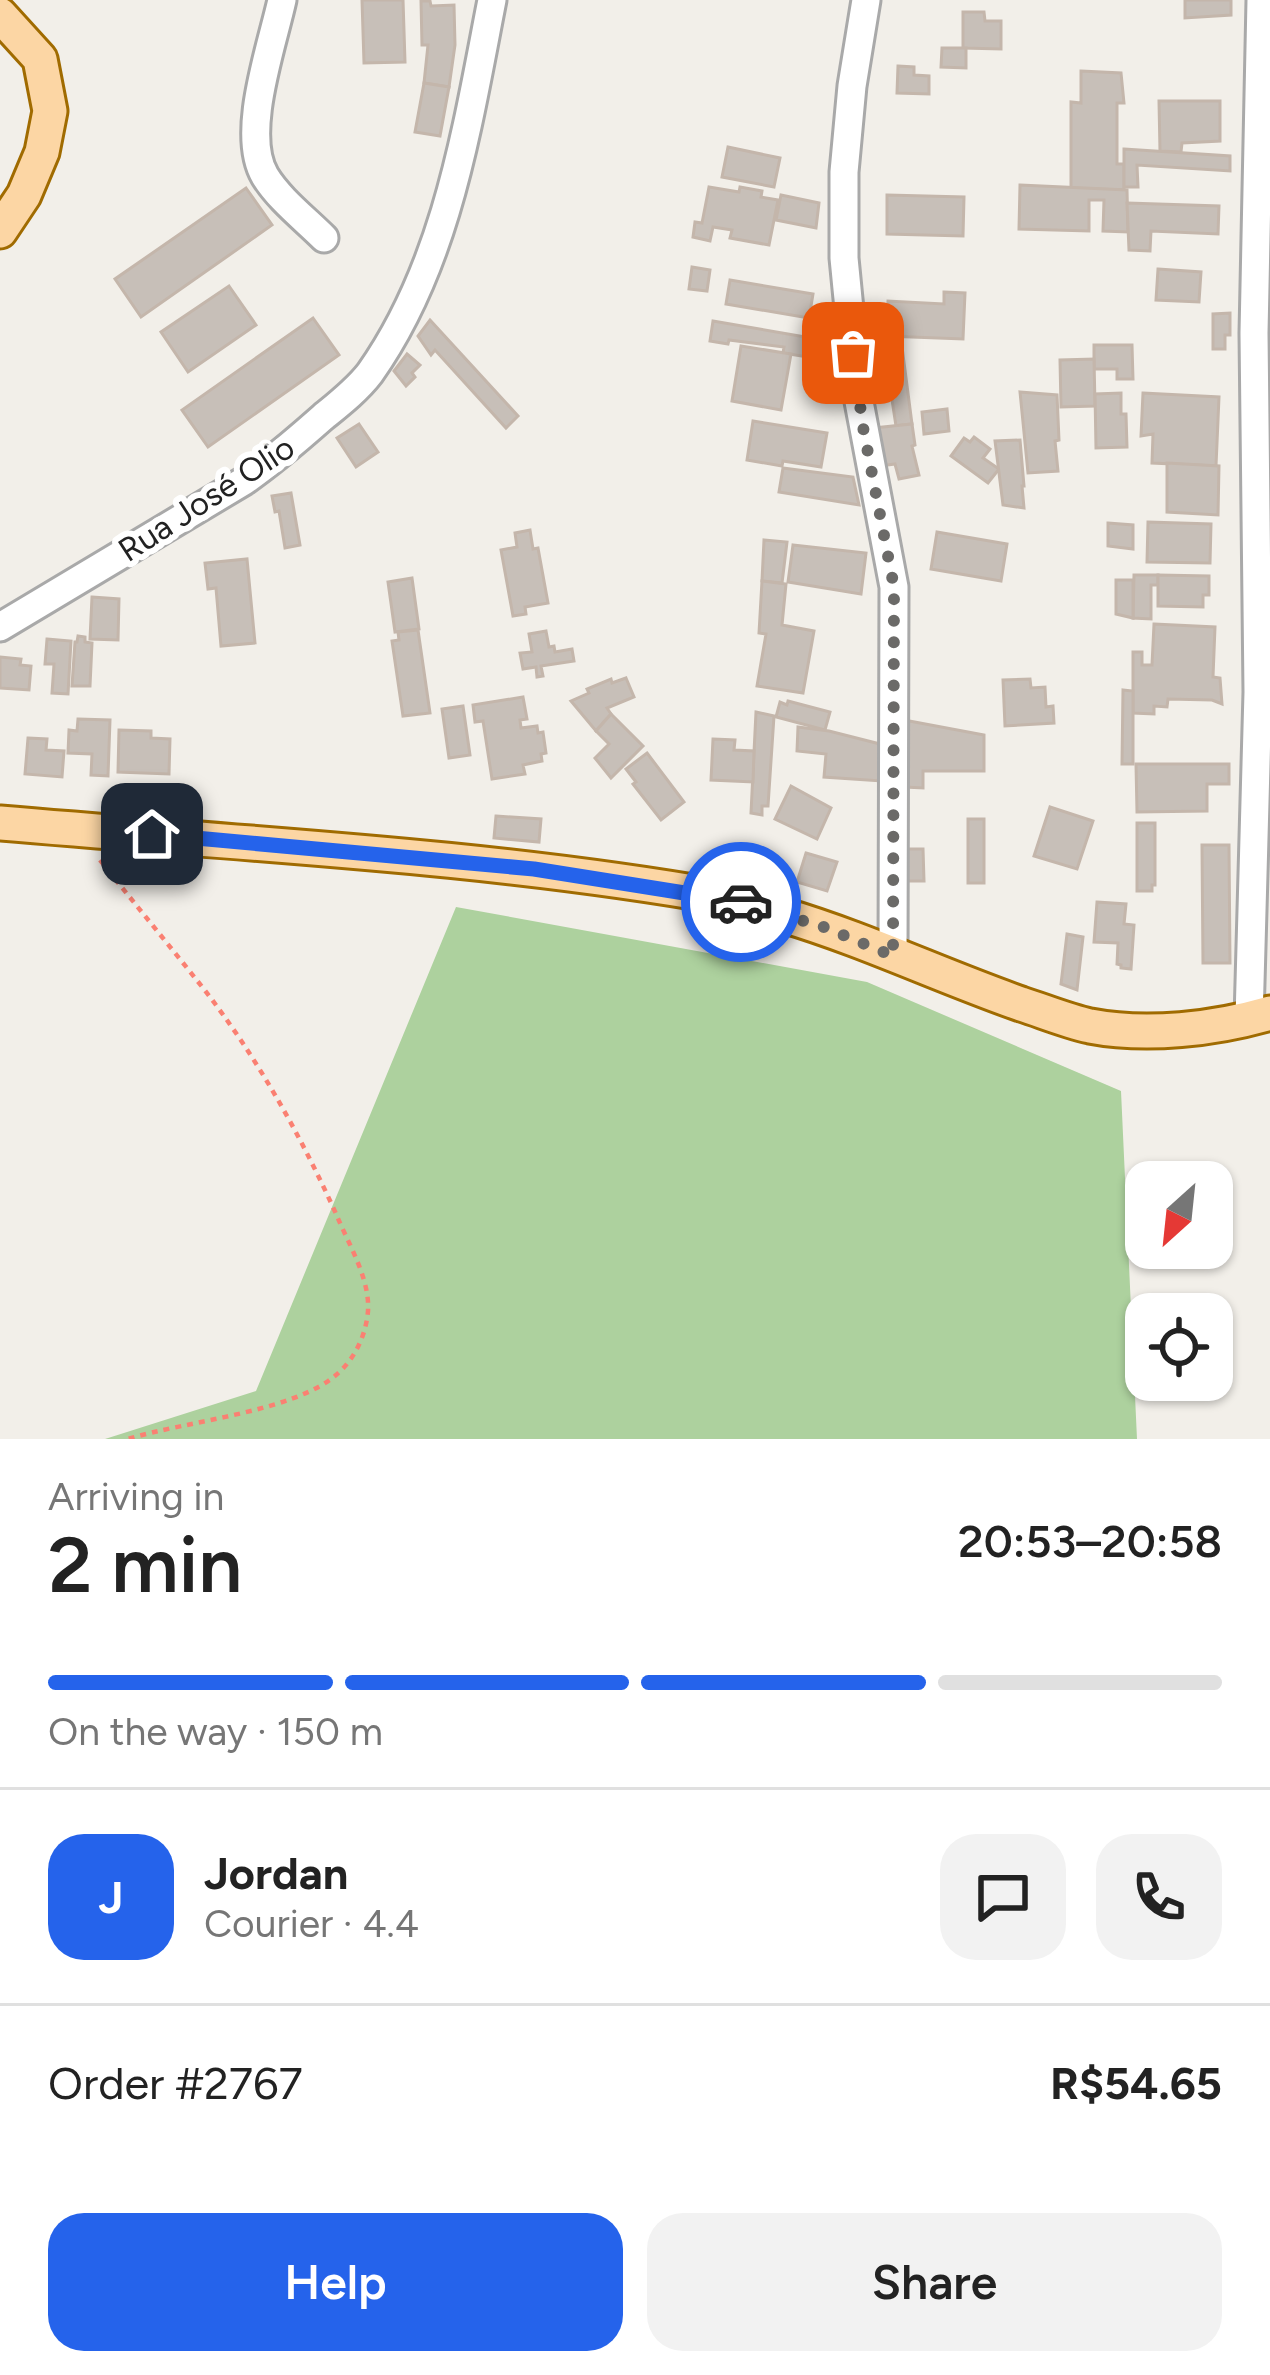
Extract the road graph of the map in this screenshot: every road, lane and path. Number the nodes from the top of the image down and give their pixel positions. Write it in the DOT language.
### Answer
graph roads {
  1 [pos="282,0"];
  2 [pos="492,0"];
  3 [pos="866,0"];
  4 [pos="1261,0"];
  5 [pos="0,15"];
  6 [pos="0,231"];
  7 [pos="324,238"];
  8 [pos="0,627"];
  9 [pos="0,823"];
  10 [pos="74,827"];
  11 [pos="893,956"];
  12 [pos="1259,1016"];
  13 [pos="128,1439"];
  1 -- 7 [label="street"];
  2 -- 8 [label="street, Rua José Olio"];
  3 -- 11 [label="street"];
  4 -- 12 [label="street"];
  5 -- 6 [label="main road"];
  9 -- 10 [label="main road"];
  10 -- 11 [label="main road"];
  10 -- 13 [label="path"];
  11 -- 12 [label="main road"];
}
